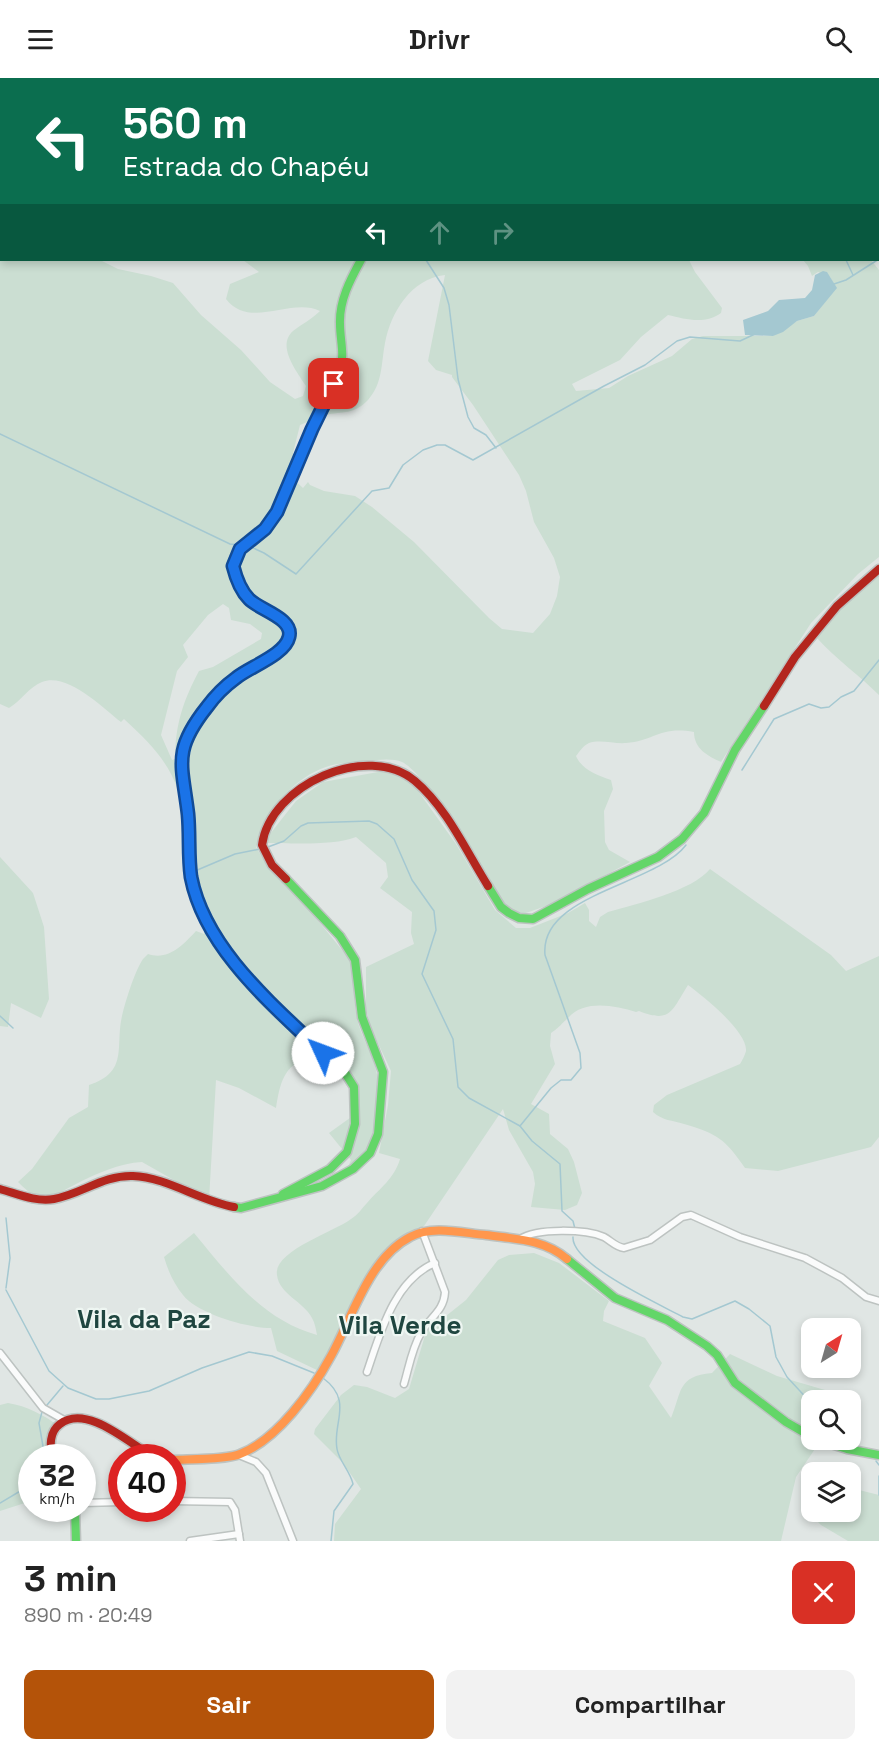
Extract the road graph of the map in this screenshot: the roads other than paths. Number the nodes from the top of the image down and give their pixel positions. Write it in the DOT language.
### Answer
graph roads {
  1 [pos="361,261"];
  2 [pos="879,569"];
  3 [pos="0,1189"];
  4 [pos="272,1200"];
  5 [pos="422,1231"];
  6 [pos="519,1239"];
  7 [pos="435,1263"];
  8 [pos="879,1301"];
  9 [pos="0,1353"];
  10 [pos="367,1372"];
  11 [pos="404,1384"];
  12 [pos="64,1420"];
  13 [pos="801,1431"];
  14 [pos="50,1444"];
  15 [pos="131,1444"];
  16 [pos="852,1450"];
  17 [pos="239,1455"];
  18 [pos="879,1455"];
  19 [pos="186,1459"];
  20 [pos="186,1501"];
  21 [pos="75,1522"];
  22 [pos="239,1538"];
  23 [pos="76,1541"];
  24 [pos="190,1541"];
  25 [pos="293,1541"];
  1 -- 4 [label="street"];
  2 -- 4 [label="street"];
  3 -- 4 [label="street"];
  5 -- 6 [label="street"];
  5 -- 7 [label="street"];
  5 -- 17 [label="street"];
  6 -- 8 [label="street"];
  6 -- 13 [label="street"];
  7 -- 10 [label="street"];
  7 -- 11 [label="street"];
  9 -- 12 [label="street"];
  12 -- 14 [label="street"];
  12 -- 15 [label="street"];
  16 -- 18 [label="street"];
  17 -- 19 [label="street"];
  17 -- 25 [label="street"];
  20 -- 22 [label="street"];
  21 -- 23 [label="street"];
  22 -- 24 [label="street"];
}
